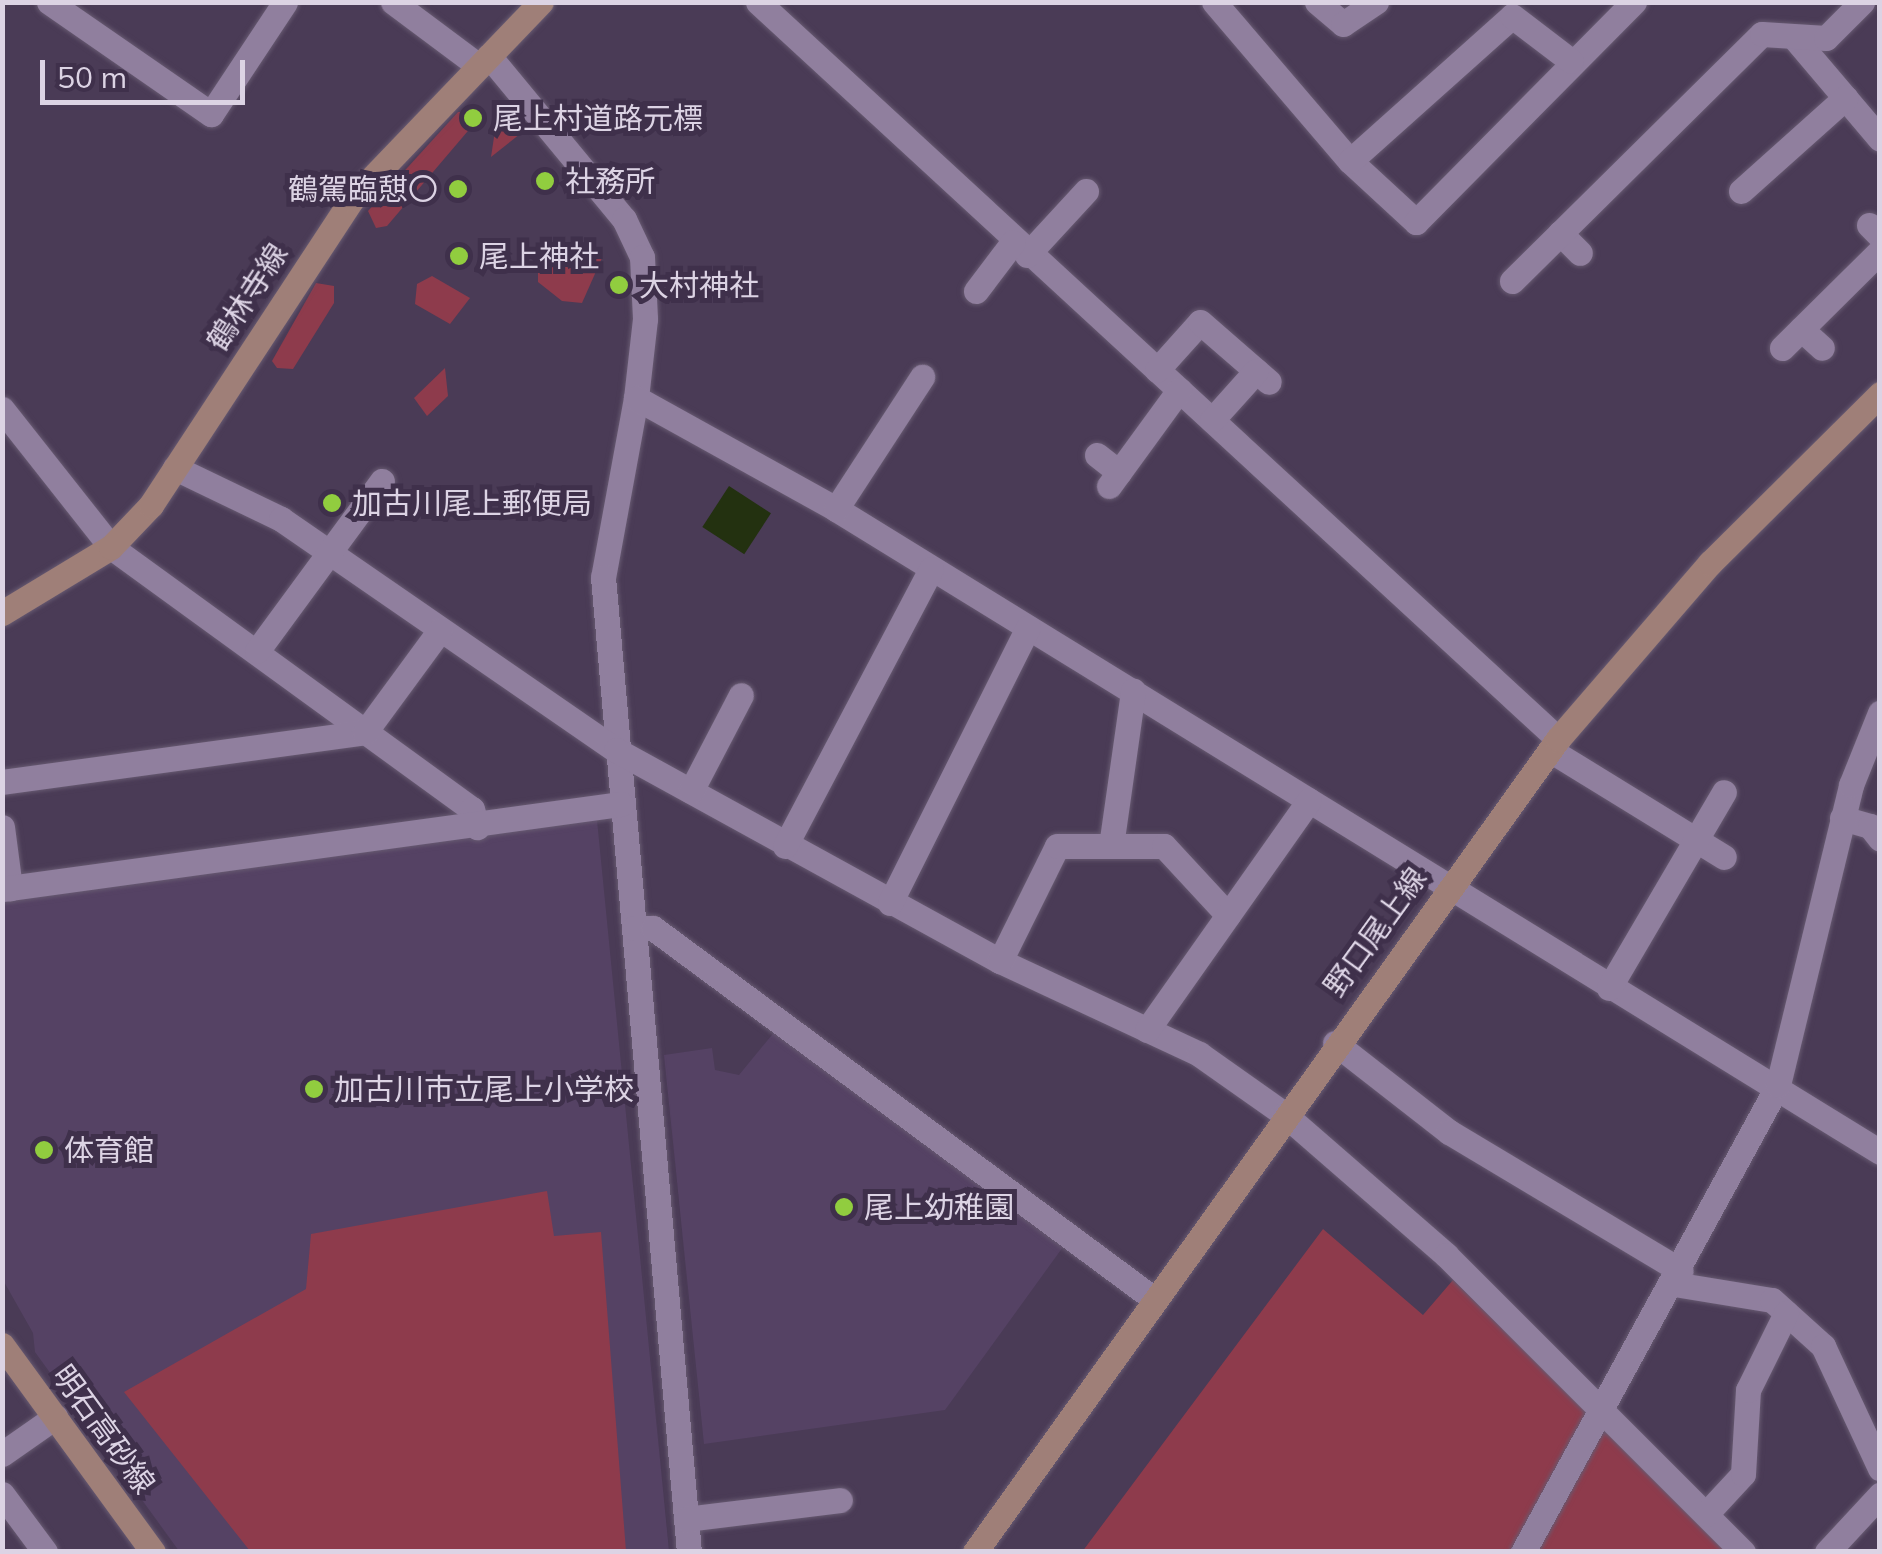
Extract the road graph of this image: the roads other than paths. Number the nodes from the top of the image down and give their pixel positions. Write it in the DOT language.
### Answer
graph roads {
  1 [pos="49,2"];
  2 [pos="286,2"];
  3 [pos="392,2"];
  4 [pos="541,2"];
  5 [pos="758,2"];
  6 [pos="1214,2"];
  7 [pos="1317,2"];
  8 [pos="1376,2"];
  9 [pos="1634,2"];
  10 [pos="1862,2"];
  11 [pos="1797,40"];
  12 [pos="484,61"];
  13 [pos="1571,62"];
  14 [pos="1845,98"];
  15 [pos="1880,139"];
  16 [pos="1350,161"];
  17 [pos="1086,191"];
  18 [pos="1741,191"];
  19 [pos="1560,233"];
  20 [pos="1020,249"];
  21 [pos="1880,250"];
  22 [pos="1580,253"];
  23 [pos="1512,281"];
  24 [pos="976,291"];
  25 [pos="1801,329"];
  26 [pos="1782,348"];
  27 [pos="1822,348"];
  28 [pos="1157,370"];
  29 [pos="922,378"];
  30 [pos="1180,390"];
  31 [pos="1880,394"];
  32 [pos="636,398"];
  33 [pos="2,409"];
  34 [pos="1212,420"];
  35 [pos="1096,455"];
  36 [pos="176,468"];
  37 [pos="382,481"];
  38 [pos="836,509"];
  39 [pos="110,547"];
  40 [pos="330,553"];
  41 [pos="931,569"];
  42 [pos="2,613"];
  43 [pos="1028,628"];
  44 [pos="440,630"];
  45 [pos="257,651"];
  46 [pos="1132,691"];
  47 [pos="741,695"];
  48 [pos="1880,712"];
  49 [pos="365,732"];
  50 [pos="1554,744"];
  51 [pos="616,750"];
  52 [pos="2,782"];
  53 [pos="691,791"];
  54 [pos="1724,792"];
  55 [pos="1309,800"];
  56 [pos="621,804"];
  57 [pos="1842,818"];
  58 [pos="2,827"];
  59 [pos="477,827"];
  60 [pos="1694,838"];
  61 [pos="1880,839"];
  62 [pos="785,846"];
  63 [pos="1110,846"];
  64 [pos="1724,857"];
  65 [pos="6,888"];
  66 [pos="1446,888"];
  67 [pos="890,902"];
  68 [pos="1228,915"];
  69 [pos="634,928"];
  70 [pos="1000,962"];
  71 [pos="1610,988"];
  72 [pos="1148,1030"];
  73 [pos="1335,1042"];
  74 [pos="1778,1085"];
  75 [pos="1284,1114"];
  76 [pos="1880,1152"];
  77 [pos="1677,1277"];
  78 [pos="1154,1298"];
  79 [pos="1786,1313"];
  80 [pos="2,1345"];
  81 [pos="1604,1412"];
  82 [pos="54,1417"];
  83 [pos="2,1454"];
  84 [pos="1880,1468"];
  85 [pos="2,1494"];
  86 [pos="1880,1495"];
  87 [pos="840,1500"];
  88 [pos="1706,1514"];
  89 [pos="686,1519"];
  90 [pos="44,1552"];
  91 [pos="153,1552"];
  92 [pos="689,1552"];
  93 [pos="975,1552"];
  94 [pos="1523,1552"];
  95 [pos="1744,1552"];
  96 [pos="1828,1552"];
  1 -- 2 [label="street"];
  3 -- 12 [label="street"];
  4 -- 12 [label="main road, 鶴林寺線"];
  5 -- 20 [label="street"];
  6 -- 16 [label="street"];
  7 -- 8 [label="street"];
  9 -- 13 [label="street"];
  10 -- 11 [label="street"];
  11 -- 14 [label="street"];
  11 -- 19 [label="street"];
  12 -- 32 [label="street"];
  12 -- 36 [label="main road, 鶴林寺線"];
  13 -- 16 [label="street"];
  13 -- 16 [label="street"];
  14 -- 15 [label="street"];
  14 -- 18 [label="street"];
  17 -- 20 [label="street"];
  19 -- 22 [label="street"];
  19 -- 23 [label="street"];
  20 -- 24 [label="street"];
  20 -- 28 [label="street"];
  21 -- 25 [label="street"];
  25 -- 26 [label="street"];
  25 -- 27 [label="street"];
  28 -- 30 [label="street"];
  28 -- 34 [label="street"];
  29 -- 38 [label="street"];
  30 -- 34 [label="street"];
  30 -- 35 [label="street"];
  31 -- 50 [label="main road, 野口尾上線"];
  32 -- 38 [label="street"];
  32 -- 51 [label="street"];
  33 -- 39 [label="street"];
  34 -- 50 [label="street"];
  36 -- 39 [label="main road, 鶴林寺線"];
  36 -- 40 [label="street"];
  37 -- 40 [label="street"];
  38 -- 41 [label="street"];
  39 -- 42 [label="main road, 鶴林寺線"];
  39 -- 45 [label="street"];
  40 -- 44 [label="street"];
  40 -- 45 [label="street"];
  41 -- 43 [label="street"];
  41 -- 62 [label="street"];
  43 -- 46 [label="street"];
  43 -- 67 [label="street"];
  44 -- 49 [label="street"];
  44 -- 51 [label="street"];
  45 -- 49 [label="street"];
  46 -- 55 [label="street"];
  46 -- 63 [label="street"];
  47 -- 53 [label="street"];
  48 -- 57 [label="street"];
  49 -- 52 [label="street"];
  49 -- 59 [label="street"];
  50 -- 60 [label="street"];
  50 -- 66 [label="main road, 野口尾上線"];
  51 -- 53 [label="street"];
  51 -- 56 [label="street"];
  53 -- 62 [label="street"];
  54 -- 60 [label="street"];
  55 -- 66 [label="street"];
  55 -- 68 [label="street"];
  56 -- 59 [label="street"];
  56 -- 69 [label="street"];
  57 -- 61 [label="street"];
  57 -- 74 [label="street"];
  58 -- 65 [label="street"];
  59 -- 65 [label="street"];
  60 -- 64 [label="street"];
  60 -- 71 [label="street"];
  62 -- 67 [label="street"];
  63 -- 68 [label="street"];
  63 -- 70 [label="street"];
  66 -- 71 [label="street"];
  66 -- 73 [label="main road, 野口尾上線"];
  67 -- 70 [label="street"];
  68 -- 72 [label="street"];
  69 -- 78 [label="street"];
  69 -- 89 [label="street"];
  70 -- 72 [label="street"];
  71 -- 74 [label="street"];
  72 -- 75 [label="street"];
  73 -- 75 [label="main road, 野口尾上線"];
  73 -- 77 [label="street"];
  74 -- 76 [label="street"];
  74 -- 77 [label="street"];
  75 -- 78 [label="main road, 野口尾上線"];
  75 -- 81 [label="street"];
  77 -- 79 [label="street"];
  77 -- 81 [label="street"];
  78 -- 93 [label="main road, 野口尾上線"];
  79 -- 84 [label="street"];
  79 -- 88 [label="street"];
  80 -- 82 [label="main road, 明石高砂線"];
  81 -- 88 [label="street"];
  81 -- 94 [label="street"];
  82 -- 83 [label="street"];
  82 -- 91 [label="main road, 明石高砂線"];
  85 -- 90 [label="street"];
  86 -- 96 [label="street"];
  87 -- 89 [label="street"];
  88 -- 95 [label="street"];
  89 -- 92 [label="street"];
}
